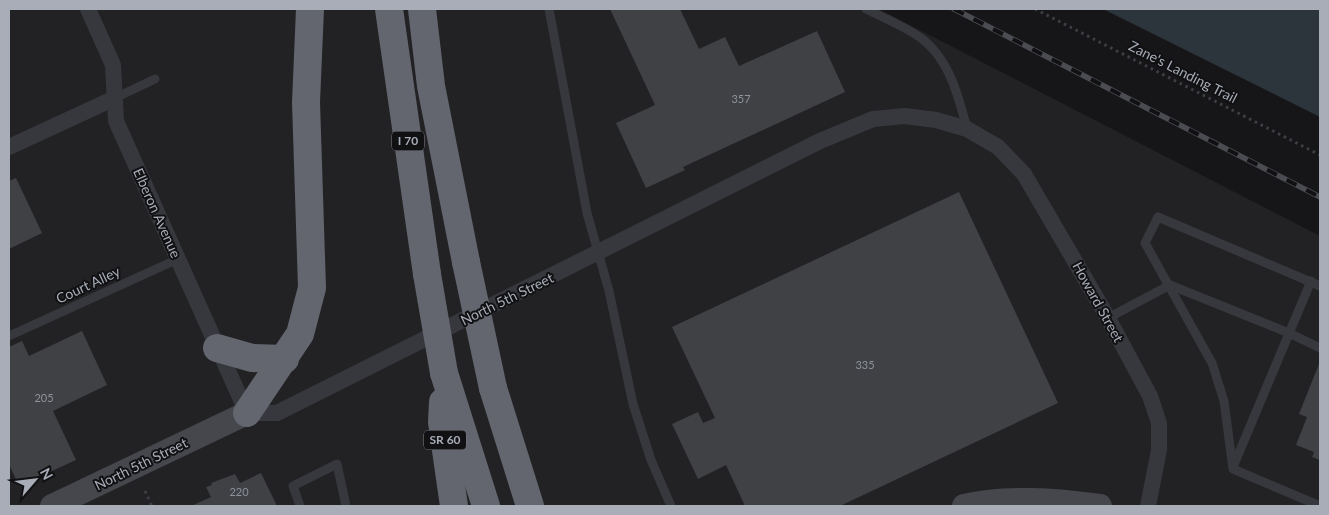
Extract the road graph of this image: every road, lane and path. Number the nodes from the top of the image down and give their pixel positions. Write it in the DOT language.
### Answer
graph roads {
  1 [pos="88,9"];
  2 [pos="310,9"];
  3 [pos="389,9"];
  4 [pos="422,9"];
  5 [pos="549,9"];
  6 [pos="866,9"];
  7 [pos="1035,9"];
  8 [pos="155,80"];
  9 [pos="115,98"];
  10 [pos="968,129"];
  11 [pos="9,147"];
  12 [pos="1320,155"];
  13 [pos="599,254"];
  14 [pos="178,259"];
  15 [pos="1311,281"];
  16 [pos="1170,285"];
  17 [pos="1320,286"];
  18 [pos="1108,318"];
  19 [pos="1289,333"];
  20 [pos="9,336"];
  21 [pos="217,348"];
  22 [pos="1320,348"];
  23 [pos="285,359"];
  24 [pos="444,373"];
  25 [pos="247,412"];
  26 [pos="1233,469"];
  27 [pos="145,491"];
  28 [pos="52,506"];
  29 [pos="152,506"];
  30 [pos="300,506"];
  31 [pos="346,506"];
  32 [pos="454,506"];
  33 [pos="486,506"];
  34 [pos="530,506"];
  35 [pos="671,506"];
  36 [pos="964,506"];
  37 [pos="1100,506"];
  38 [pos="1148,506"];
  39 [pos="1320,506"];
  1 -- 9 [label="street, Elberon Avenue"];
  2 -- 23 [label="highway"];
  3 -- 24 [label="highway, I 70, bridge"];
  4 -- 34 [label="highway, I 70, bridge"];
  5 -- 13 [label="lane"];
  6 -- 10 [label="lane"];
  7 -- 12 [label="path, Zane's Landing Trail"];
  8 -- 9 [label="lane"];
  9 -- 11 [label="street"];
  9 -- 14 [label="street, Elberon Avenue"];
  10 -- 13 [label="street, North 5th Street"];
  10 -- 18 [label="street, Howard Street"];
  13 -- 25 [label="street, North 5th Street"];
  13 -- 35 [label="lane"];
  14 -- 20 [label="lane, Court Alley"];
  14 -- 21 [label="street, Elberon Avenue"];
  15 -- 16 [label="lane"];
  15 -- 17 [label="lane"];
  15 -- 19 [label="lane"];
  16 -- 18 [label="lane"];
  16 -- 19 [label="lane"];
  16 -- 26 [label="lane"];
  18 -- 38 [label="street, Howard Street"];
  19 -- 22 [label="lane"];
  19 -- 26 [label="lane"];
  21 -- 23 [label="highway"];
  21 -- 25 [label="street, Elberon Avenue"];
  23 -- 25 [label="highway"];
  24 -- 32 [label="highway, SR 60"];
  24 -- 33 [label="highway, I 70"];
  25 -- 28 [label="main road, North 5th Street"];
  26 -- 39 [label="lane"];
  27 -- 29 [label="path"];
  30 -- 31 [label="lane"];
  36 -- 37 [label="main road"];
}
